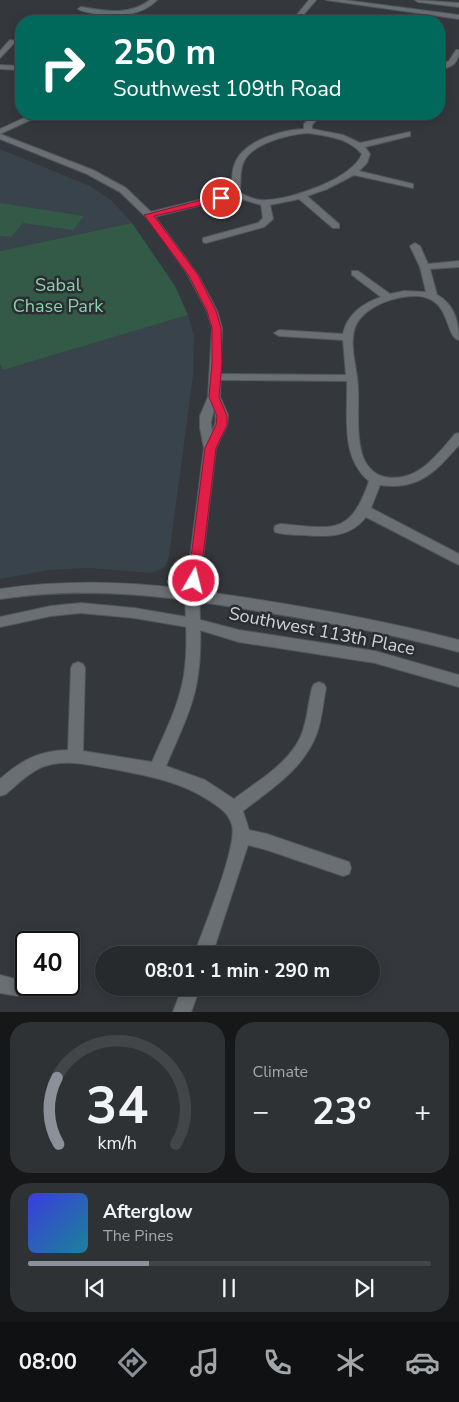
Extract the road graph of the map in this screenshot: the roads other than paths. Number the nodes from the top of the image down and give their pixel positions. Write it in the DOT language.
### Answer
graph roads {
  1 [pos="154,0"];
  2 [pos="313,0"];
  3 [pos="330,0"];
  4 [pos="418,0"];
  5 [pos="434,1"];
  6 [pos="459,5"];
  7 [pos="81,9"];
  8 [pos="300,15"];
  9 [pos="459,16"];
  10 [pos="12,41"];
  11 [pos="459,52"];
  12 [pos="0,56"];
  13 [pos="445,66"];
  14 [pos="0,68"];
  15 [pos="15,68"];
  16 [pos="26,120"];
  17 [pos="312,120"];
  18 [pos="308,131"];
  19 [pos="0,132"];
  20 [pos="407,134"];
  21 [pos="0,136"];
  22 [pos="360,146"];
  23 [pos="354,172"];
  24 [pos="410,186"];
  25 [pos="236,194"];
  26 [pos="301,196"];
  27 [pos="266,203"];
  28 [pos="149,215"];
  29 [pos="336,226"];
  30 [pos="206,240"];
  31 [pos="415,246"];
  32 [pos="459,264"];
  33 [pos="426,267"];
  34 [pos="355,273"];
  35 [pos="432,296"];
  36 [pos="389,298"];
  37 [pos="279,333"];
  38 [pos="458,334"];
  39 [pos="348,337"];
  40 [pos="216,377"];
  41 [pos="352,378"];
  42 [pos="214,397"];
  43 [pos="459,437"];
  44 [pos="210,448"];
  45 [pos="376,480"];
  46 [pos="364,510"];
  47 [pos="280,529"];
  48 [pos="459,560"];
  49 [pos="0,594"];
  50 [pos="192,594"];
  51 [pos="0,622"];
  52 [pos="193,623"];
  53 [pos="459,646"];
  54 [pos="78,668"];
  55 [pos="459,681"];
  56 [pos="319,688"];
  57 [pos="74,756"];
  58 [pos="156,770"];
  59 [pos="0,789"];
  60 [pos="234,808"];
  61 [pos="241,836"];
  62 [pos="343,868"];
  63 [pos="206,946"];
  64 [pos="188,996"];
  65 [pos="182,1012"];
  1 -- 7 [label="street"];
  2 -- 8 [label="street"];
  3 -- 9 [label="street"];
  4 -- 5 [label="street"];
  5 -- 6 [label="street"];
  10 -- 12 [label="street"];
  11 -- 13 [label="street"];
  14 -- 15 [label="street"];
  16 -- 19 [label="street"];
  17 -- 18 [label="street"];
  18 -- 22 [label="street"];
  18 -- 25 [label="street"];
  20 -- 22 [label="street"];
  21 -- 28 [label="street"];
  22 -- 23 [label="street"];
  23 -- 24 [label="street"];
  23 -- 26 [label="street"];
  25 -- 27 [label="street"];
  25 -- 28 [label="street"];
  26 -- 27 [label="street"];
  26 -- 29 [label="street"];
  27 -- 30 [label="street"];
  28 -- 40 [label="street"];
  31 -- 33 [label="street"];
  32 -- 33 [label="street"];
  33 -- 35 [label="street"];
  34 -- 36 [label="street"];
  35 -- 36 [label="street"];
  35 -- 38 [label="street"];
  36 -- 39 [label="street"];
  37 -- 39 [label="street"];
  39 -- 41 [label="street"];
  40 -- 41 [label="street"];
  40 -- 42 [label="street"];
  41 -- 45 [label="street"];
  42 -- 44 [label="street"];
  42 -- 44 [label="street"];
  43 -- 45 [label="street"];
  44 -- 50 [label="street"];
  45 -- 46 [label="street"];
  46 -- 47 [label="street"];
  46 -- 48 [label="street"];
  49 -- 50 [label="street, Southwest 113th Place"];
  50 -- 52 [label="street"];
  50 -- 53 [label="street, Southwest 113th Place"];
  51 -- 52 [label="street, Southwest 113th Place"];
  52 -- 55 [label="street, Southwest 113th Place"];
  52 -- 58 [label="street"];
  54 -- 57 [label="street"];
  56 -- 60 [label="street"];
  57 -- 58 [label="street"];
  57 -- 59 [label="street"];
  58 -- 60 [label="street"];
  60 -- 61 [label="street"];
  61 -- 62 [label="street"];
  61 -- 63 [label="street"];
  64 -- 65 [label="street"];
}
